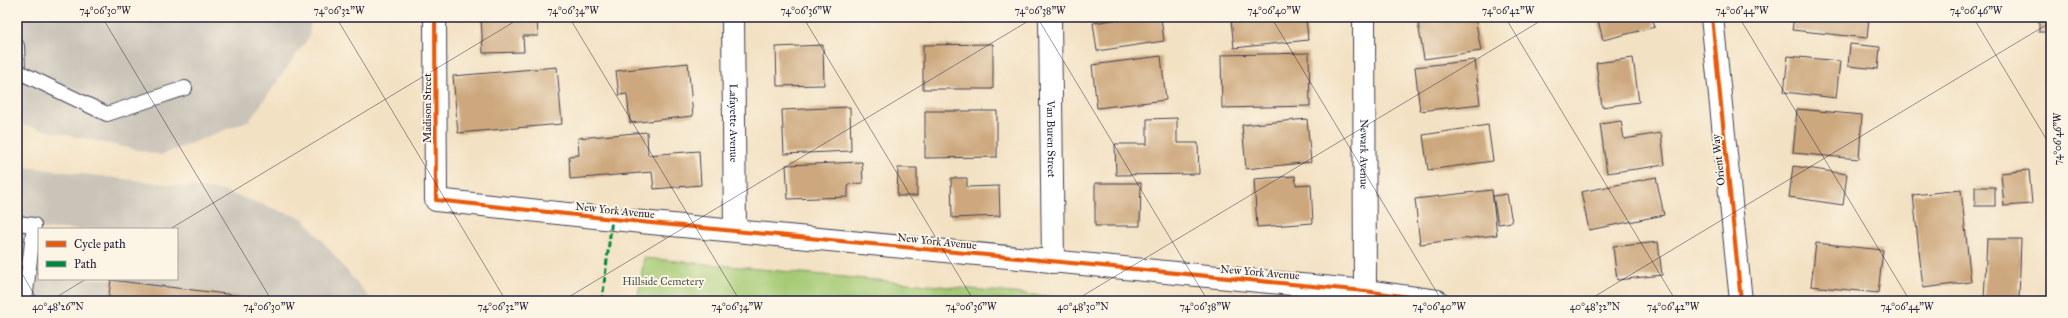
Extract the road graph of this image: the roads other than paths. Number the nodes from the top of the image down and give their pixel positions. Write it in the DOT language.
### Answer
graph roads {
  1 [pos="435,17"];
  2 [pos="733,17"];
  3 [pos="1050,17"];
  4 [pos="1364,17"];
  5 [pos="1712,17"];
  6 [pos="17,46"];
  7 [pos="17,72"];
  8 [pos="185,88"];
  9 [pos="436,200"];
  10 [pos="17,223"];
  11 [pos="735,230"];
  12 [pos="1053,262"];
  13 [pos="1365,291"];
  14 [pos="25,301"];
  15 [pos="1437,301"];
  16 [pos="1741,301"];
  1 -- 9 [label="street, Madison Street"];
  2 -- 11 [label="street, Lafayette Avenue"];
  3 -- 12 [label="street, Van Buren Street"];
  4 -- 13 [label="street, Newark Avenue"];
  5 -- 16 [label="street, Orient Way"];
  6 -- 7 [label="lane"];
  7 -- 8 [label="lane"];
  9 -- 11 [label="street, New York Avenue"];
  10 -- 14 [label="lane"];
  11 -- 12 [label="street, New York Avenue"];
  12 -- 13 [label="street, New York Avenue"];
  13 -- 15 [label="street, New York Avenue"];
}
